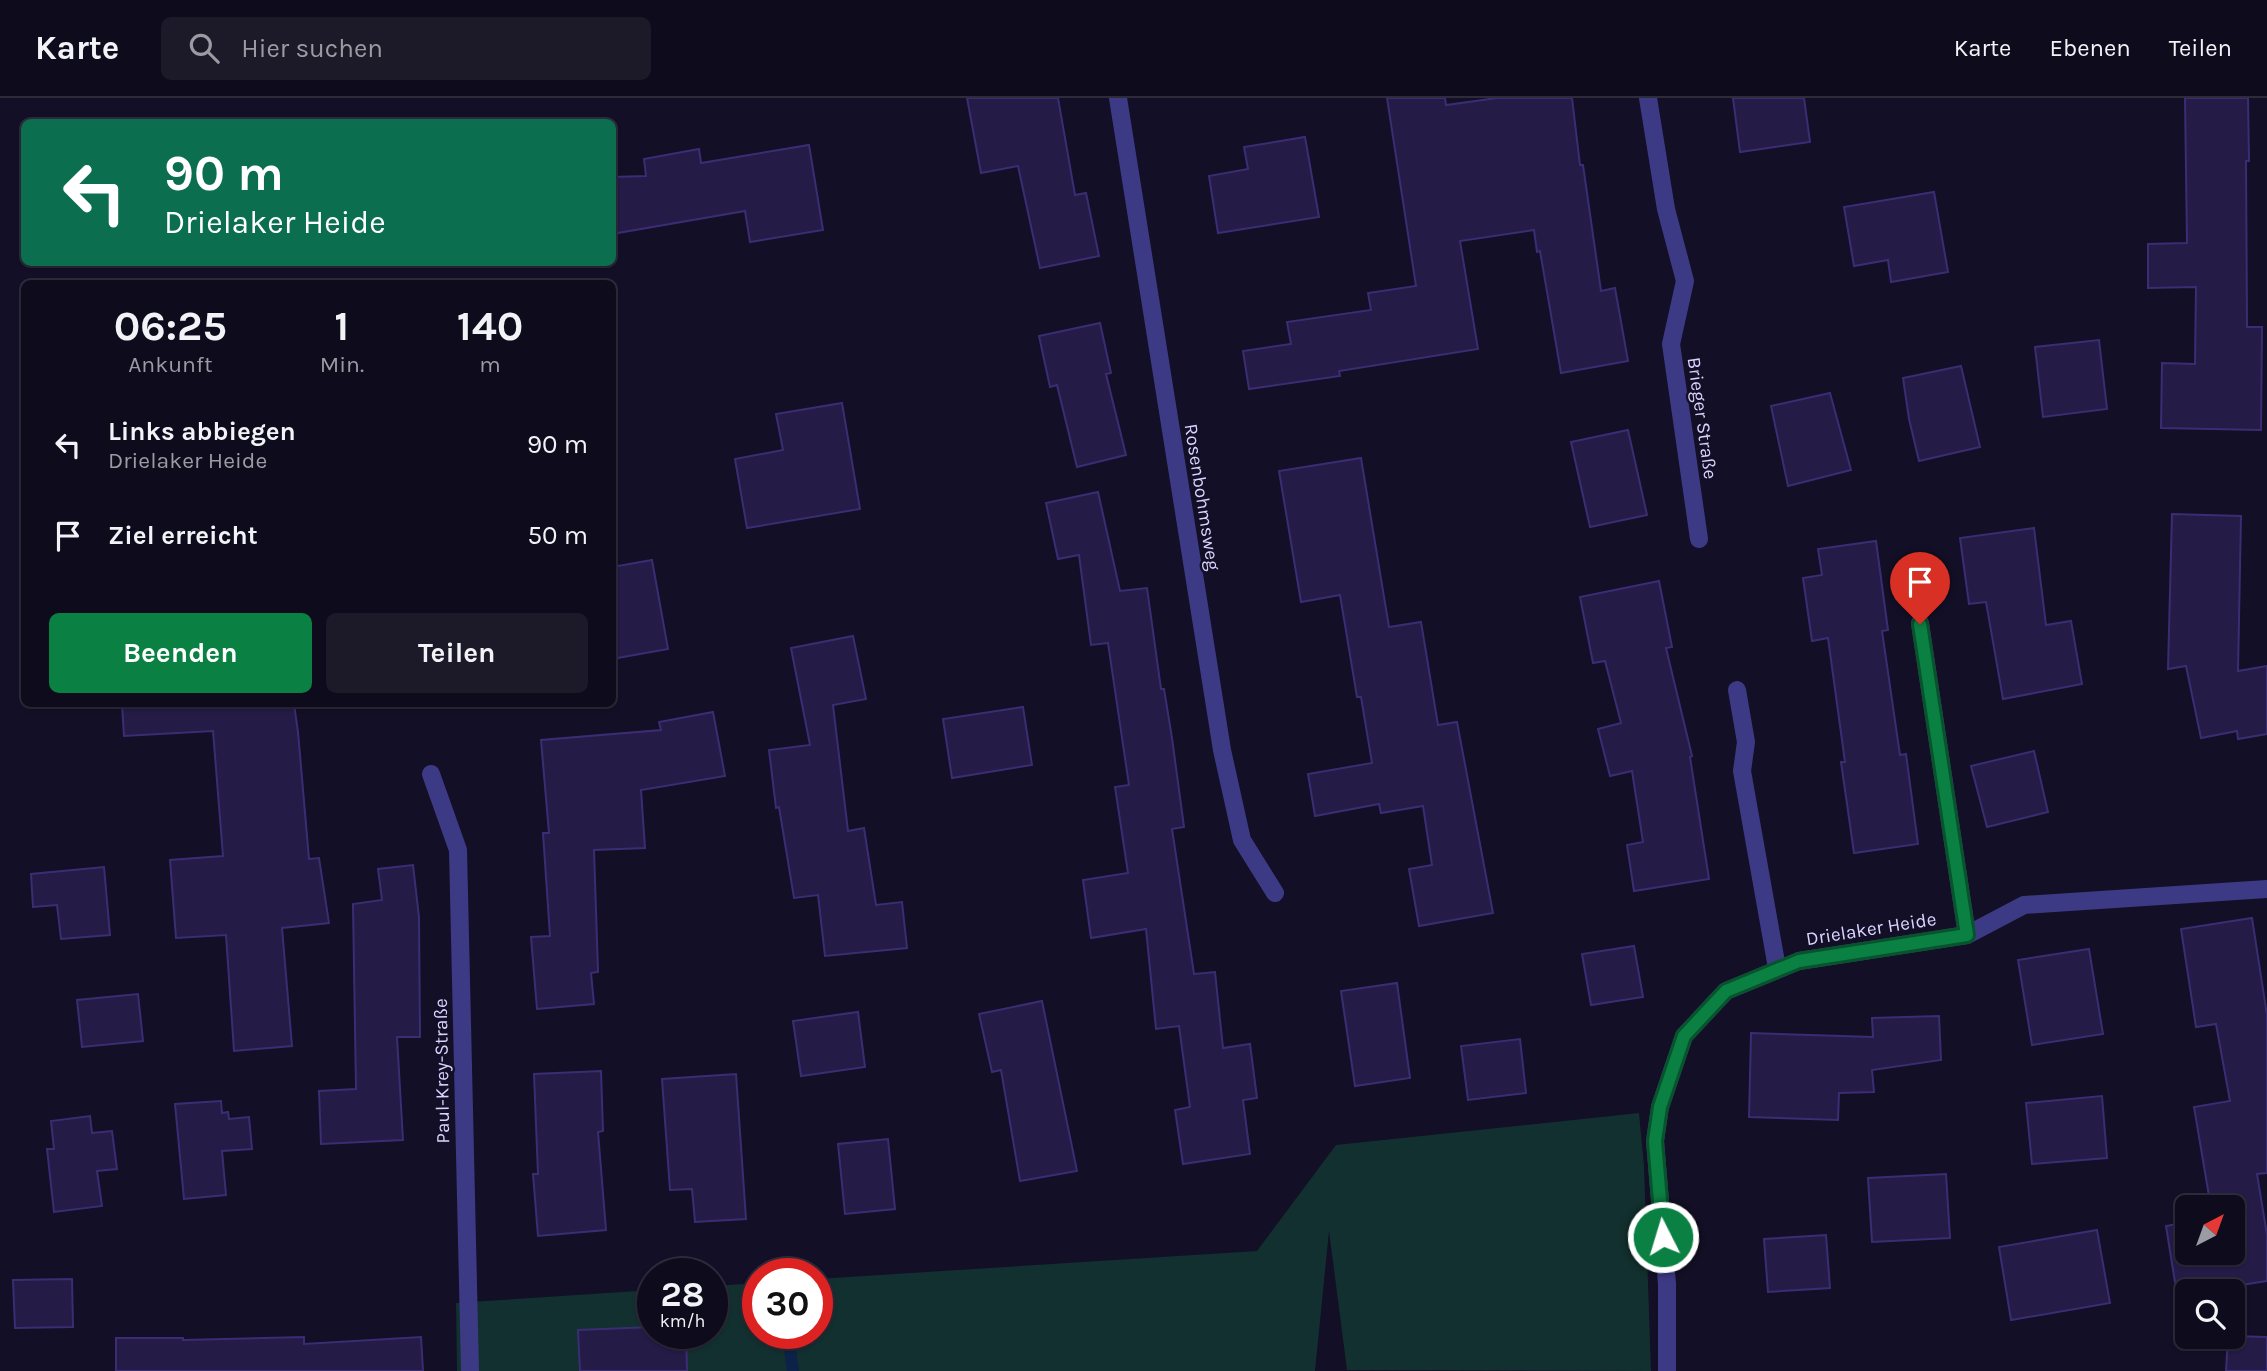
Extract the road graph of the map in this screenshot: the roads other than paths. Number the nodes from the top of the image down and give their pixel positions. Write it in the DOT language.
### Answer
graph roads {
  1 [pos="1118,98"];
  2 [pos="1648,98"];
  3 [pos="1699,539"];
  4 [pos="1920,624"];
  5 [pos="1737,690"];
  6 [pos="430,774"];
  7 [pos="2267,889"];
  8 [pos="1275,893"];
  9 [pos="1967,935"];
  10 [pos="1777,968"];
  11 [pos="470,1371"];
  12 [pos="1667,1371"];
  1 -- 8 [label="street, Rosenbohmsweg"];
  2 -- 3 [label="street, Brieger Straße"];
  4 -- 9 [label="street, Drielaker Heide"];
  5 -- 10 [label="street"];
  6 -- 11 [label="street, Paul-Krey-Straße"];
  7 -- 9 [label="street, Drielaker Heide"];
  9 -- 10 [label="street, Drielaker Heide"];
  10 -- 12 [label="street, Drielaker Heide"];
}
